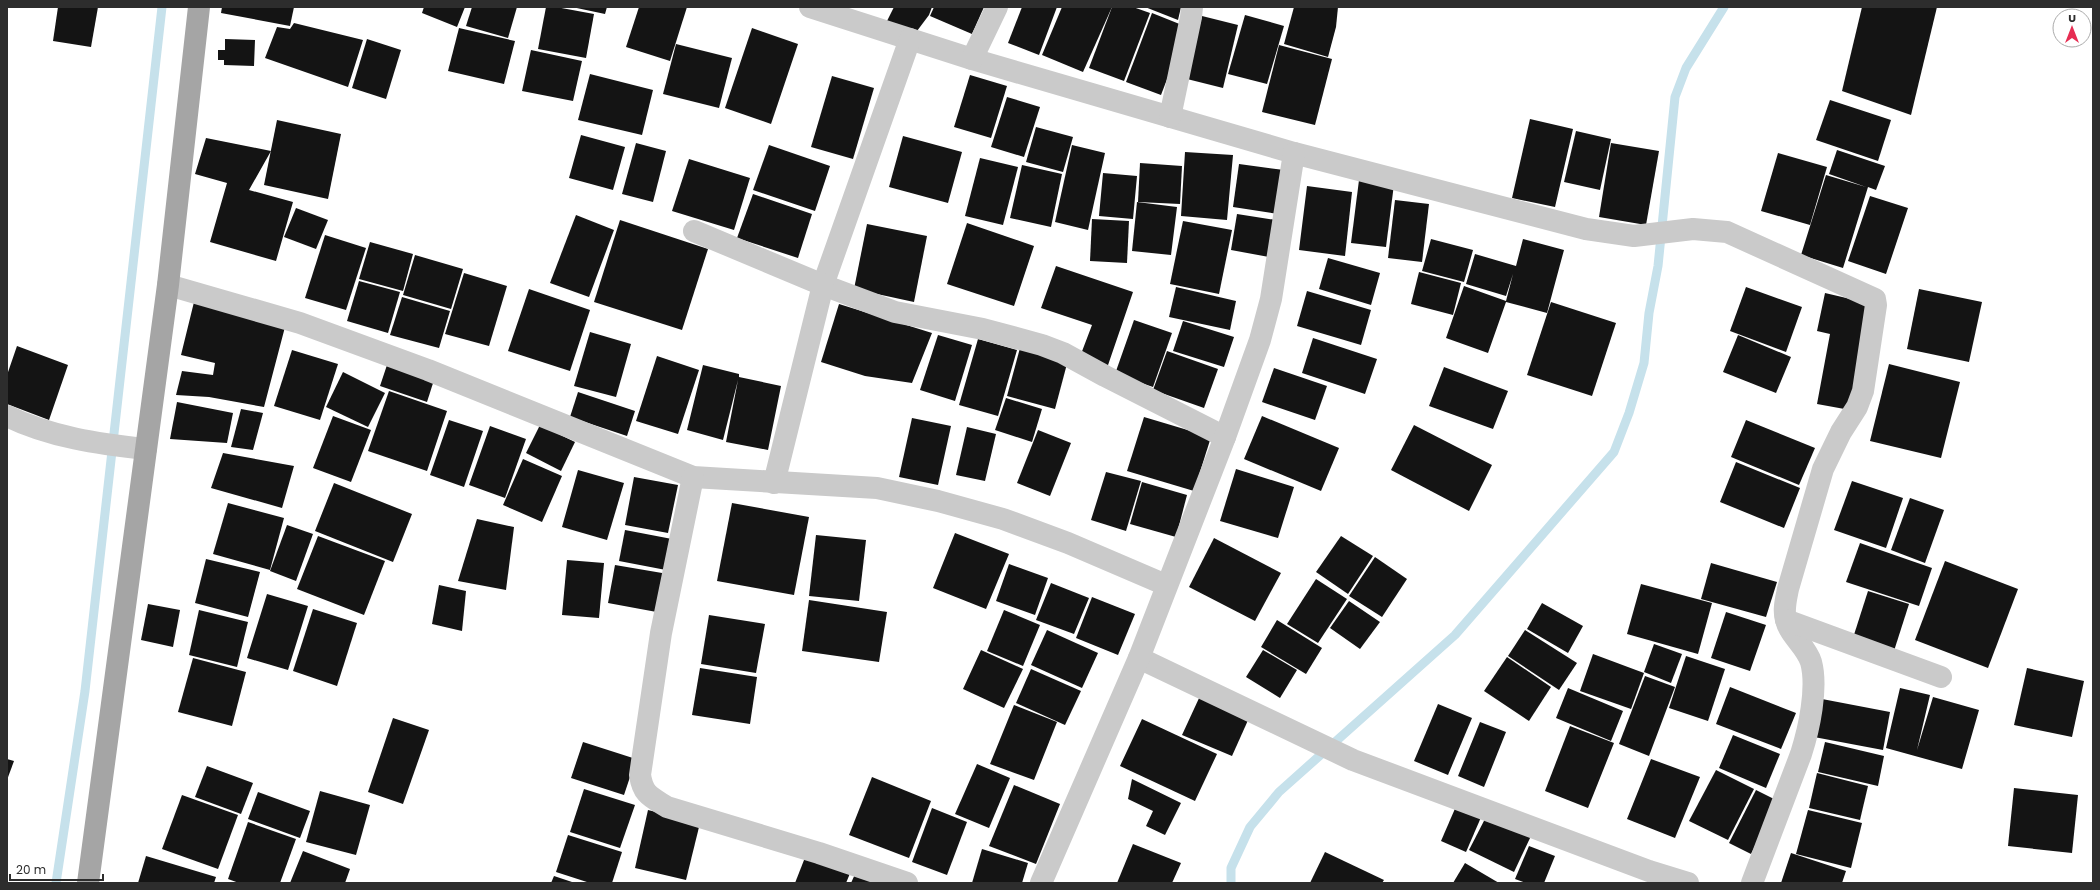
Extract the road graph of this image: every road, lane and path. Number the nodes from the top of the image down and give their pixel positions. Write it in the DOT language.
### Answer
graph roads {
  1 [pos="199,7"];
  2 [pos="810,7"];
  3 [pos="996,7"];
  4 [pos="1192,7"];
  5 [pos="910,39"];
  6 [pos="972,59"];
  7 [pos="1170,117"];
  8 [pos="1294,153"];
  9 [pos="694,231"];
  10 [pos="168,285"];
  11 [pos="823,285"];
  12 [pos="7,416"];
  13 [pos="1225,436"];
  14 [pos="146,449"];
  15 [pos="693,477"];
  16 [pos="774,483"];
  17 [pos="1166,585"];
  18 [pos="1786,620"];
  19 [pos="1138,658"];
  20 [pos="1941,677"];
  21 [pos="1647,877"];
  22 [pos="88,883"];
  23 [pos="907,883"];
  24 [pos="1041,883"];
  25 [pos="1688,883"];
  26 [pos="1752,883"];
  1 -- 10 [label="main road"];
  2 -- 5 [label="street"];
  3 -- 6 [label="street"];
  4 -- 7 [label="street"];
  5 -- 6 [label="street"];
  5 -- 11 [label="street"];
  6 -- 7 [label="street"];
  7 -- 8 [label="street"];
  8 -- 13 [label="street"];
  8 -- 18 [label="street"];
  9 -- 11 [label="street"];
  10 -- 14 [label="main road"];
  10 -- 15 [label="street"];
  11 -- 13 [label="street"];
  11 -- 16 [label="street"];
  12 -- 14 [label="street"];
  13 -- 17 [label="street"];
  14 -- 22 [label="main road"];
  15 -- 16 [label="street"];
  15 -- 23 [label="street"];
  16 -- 17 [label="street"];
  17 -- 19 [label="street"];
  18 -- 20 [label="street"];
  18 -- 26 [label="street"];
  19 -- 21 [label="street"];
  19 -- 24 [label="street"];
  21 -- 25 [label="street"];
}
